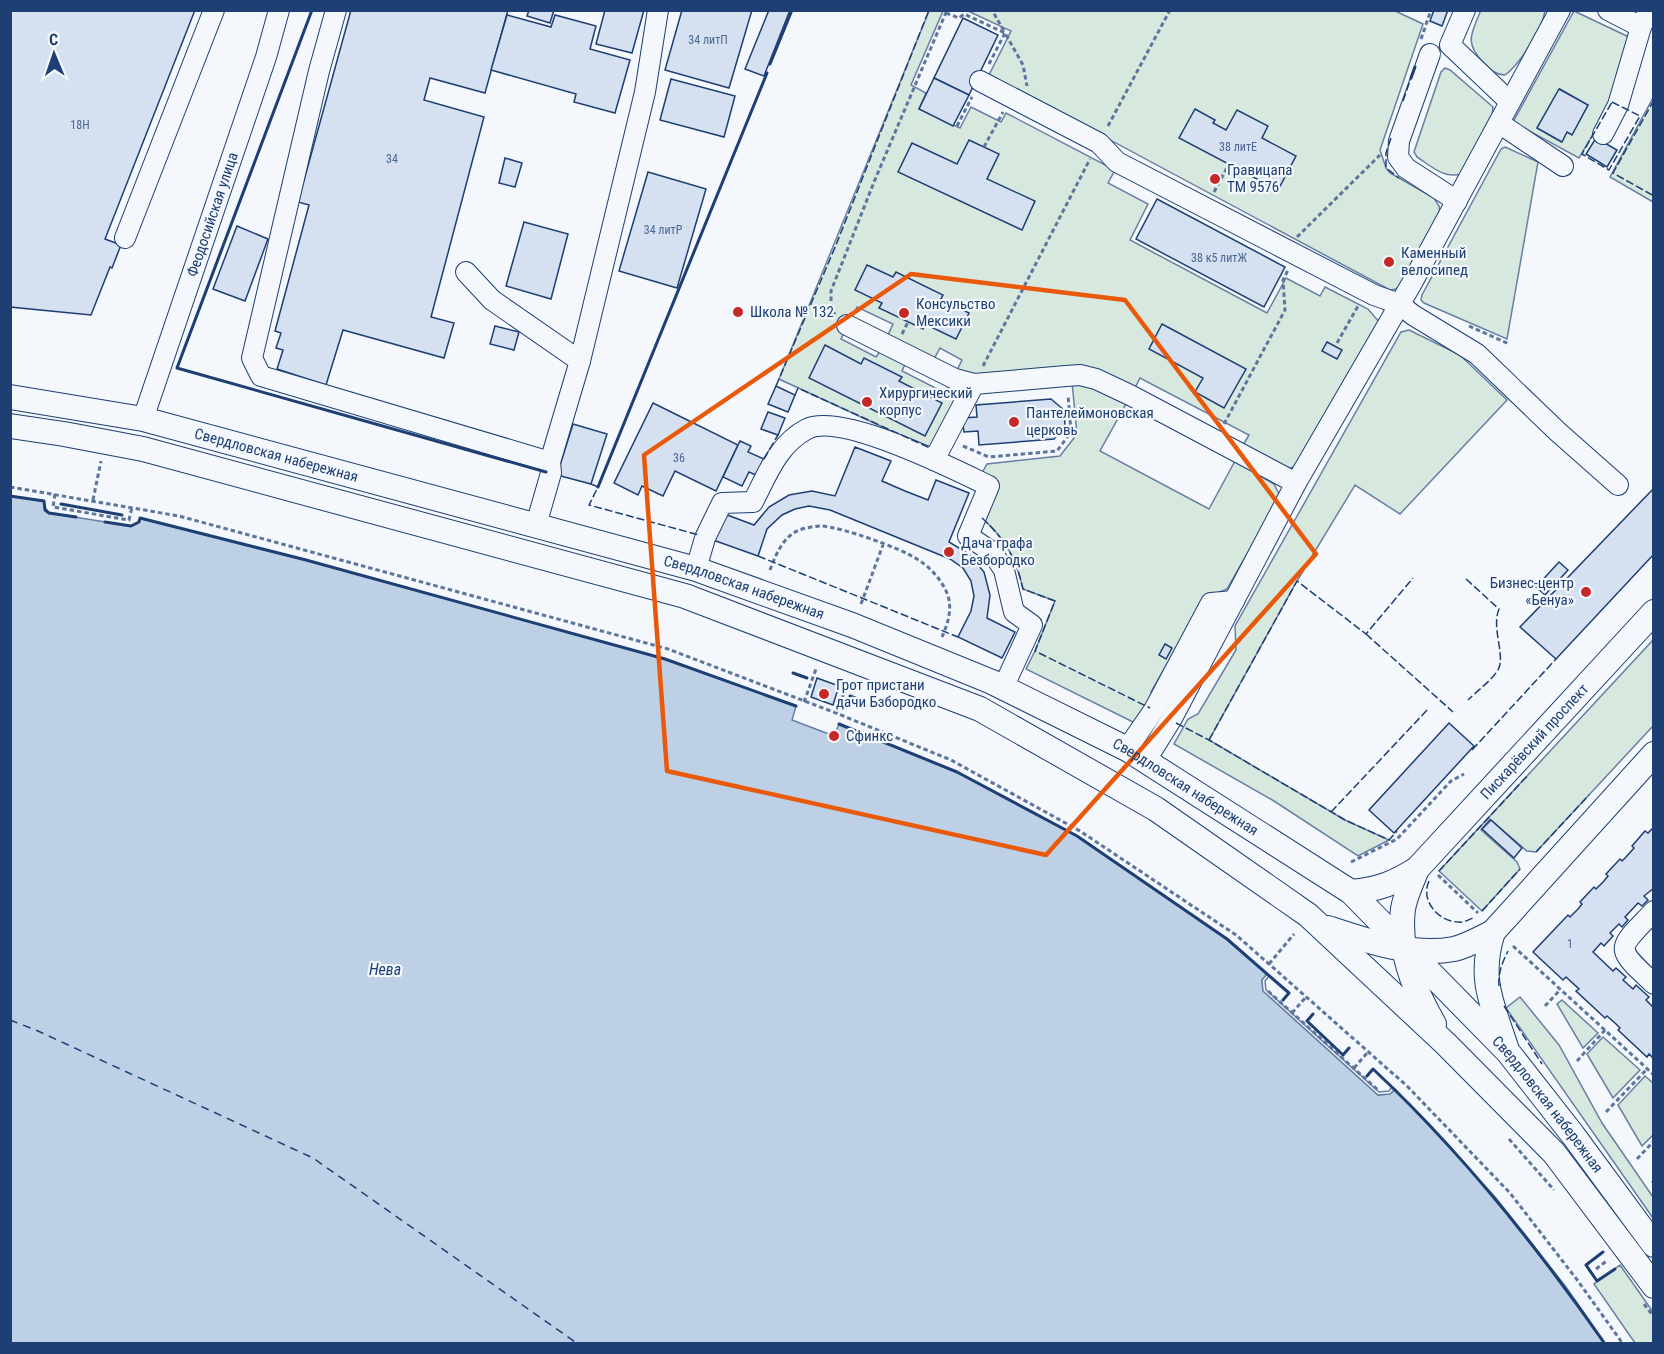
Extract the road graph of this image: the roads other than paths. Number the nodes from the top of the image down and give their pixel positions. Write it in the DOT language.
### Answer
graph roads {
  1 [pos="214,10"];
  2 [pos="279,10"];
  3 [pos="336,10"];
  4 [pos="658,10"];
  5 [pos="1465,10"];
  6 [pos="1560,10"];
  7 [pos="1608,10"];
  8 [pos="1645,19"];
  9 [pos="1424,50"];
  10 [pos="980,81"];
  11 [pos="1510,102"];
  12 [pos="1499,123"];
  13 [pos="1603,134"];
  14 [pos="1563,166"];
  15 [pos="1457,201"];
  16 [pos="125,238"];
  17 [pos="466,272"];
  18 [pos="1399,304"];
  19 [pos="848,326"];
  20 [pos="580,361"];
  21 [pos="974,384"];
  22 [pos="10,396"];
  23 [pos="143,418"];
  24 [pos="10,426"];
  25 [pos="934,460"];
  26 [pos="550,462"];
  27 [pos="1296,483"];
  28 [pos="1618,485"];
  29 [pos="536,525"];
  30 [pos="696,569"];
  31 [pos="1653,612"];
  32 [pos="1003,687"];
  33 [pos="1653,754"];
  34 [pos="1137,755"];
  35 [pos="1427,871"];
  36 [pos="1351,892"];
  37 [pos="1653,911"];
  38 [pos="1486,923"];
  39 [pos="1320,925"];
  40 [pos="1404,948"];
  41 [pos="1653,984"];
  42 [pos="1446,1044"];
  43 [pos="1508,1052"];
  44 [pos="1653,1245"];
  45 [pos="1645,1291"];
  1 -- 16 [label="street"];
  2 -- 23 [label="street, Феодосийская улица"];
  3 -- 26 [label="street"];
  4 -- 20 [label="street"];
  5 -- 11 [label="street"];
  6 -- 11 [label="street"];
  7 -- 8 [label="street"];
  8 -- 13 [label="street"];
  9 -- 15 [label="street"];
  10 -- 18 [label="street"];
  11 -- 12 [label="street"];
  12 -- 14 [label="street"];
  12 -- 15 [label="street"];
  15 -- 18 [label="street"];
  17 -- 20 [label="street"];
  18 -- 27 [label="street"];
  18 -- 28 [label="street"];
  19 -- 21 [label="street"];
  20 -- 26 [label="street"];
  21 -- 25 [label="street"];
  21 -- 27 [label="street"];
  22 -- 23 [label="main road, Свердловская набережная"];
  23 -- 29 [label="main road, Свердловская набережная"];
  24 -- 39 [label="main road, Свердловская набережная"];
  25 -- 30 [label="street"];
  25 -- 32 [label="street"];
  26 -- 29 [label="street"];
  27 -- 34 [label="street"];
  29 -- 30 [label="main road, Свердловская набережная"];
  30 -- 32 [label="main road, Свердловская набережная"];
  31 -- 35 [label="main road, Пискарёвский проспект"];
  32 -- 34 [label="main road, Свердловская набережная"];
  33 -- 38 [label="main road"];
  34 -- 36 [label="main road, Свердловская набережная"];
  35 -- 36 [label="main road, Пискарёвский проспект"];
  35 -- 40 [label="main road, Пискарёвский проспект"];
  36 -- 40 [label="main road, Свердловская набережная"];
  37 -- 41 [label="street"];
  38 -- 40 [label="main road"];
  38 -- 43 [label="main road"];
  39 -- 40 [label="main road, Свердловская набережная"];
  39 -- 42 [label="main road, Свердловская набережная"];
  40 -- 42 [label="main road, Свердловская набережная"];
  40 -- 43 [label="main road, Свердловская набережная"];
  42 -- 45 [label="main road, Свердловская набережная"];
  43 -- 44 [label="main road, Свердловская набережная"];
}
